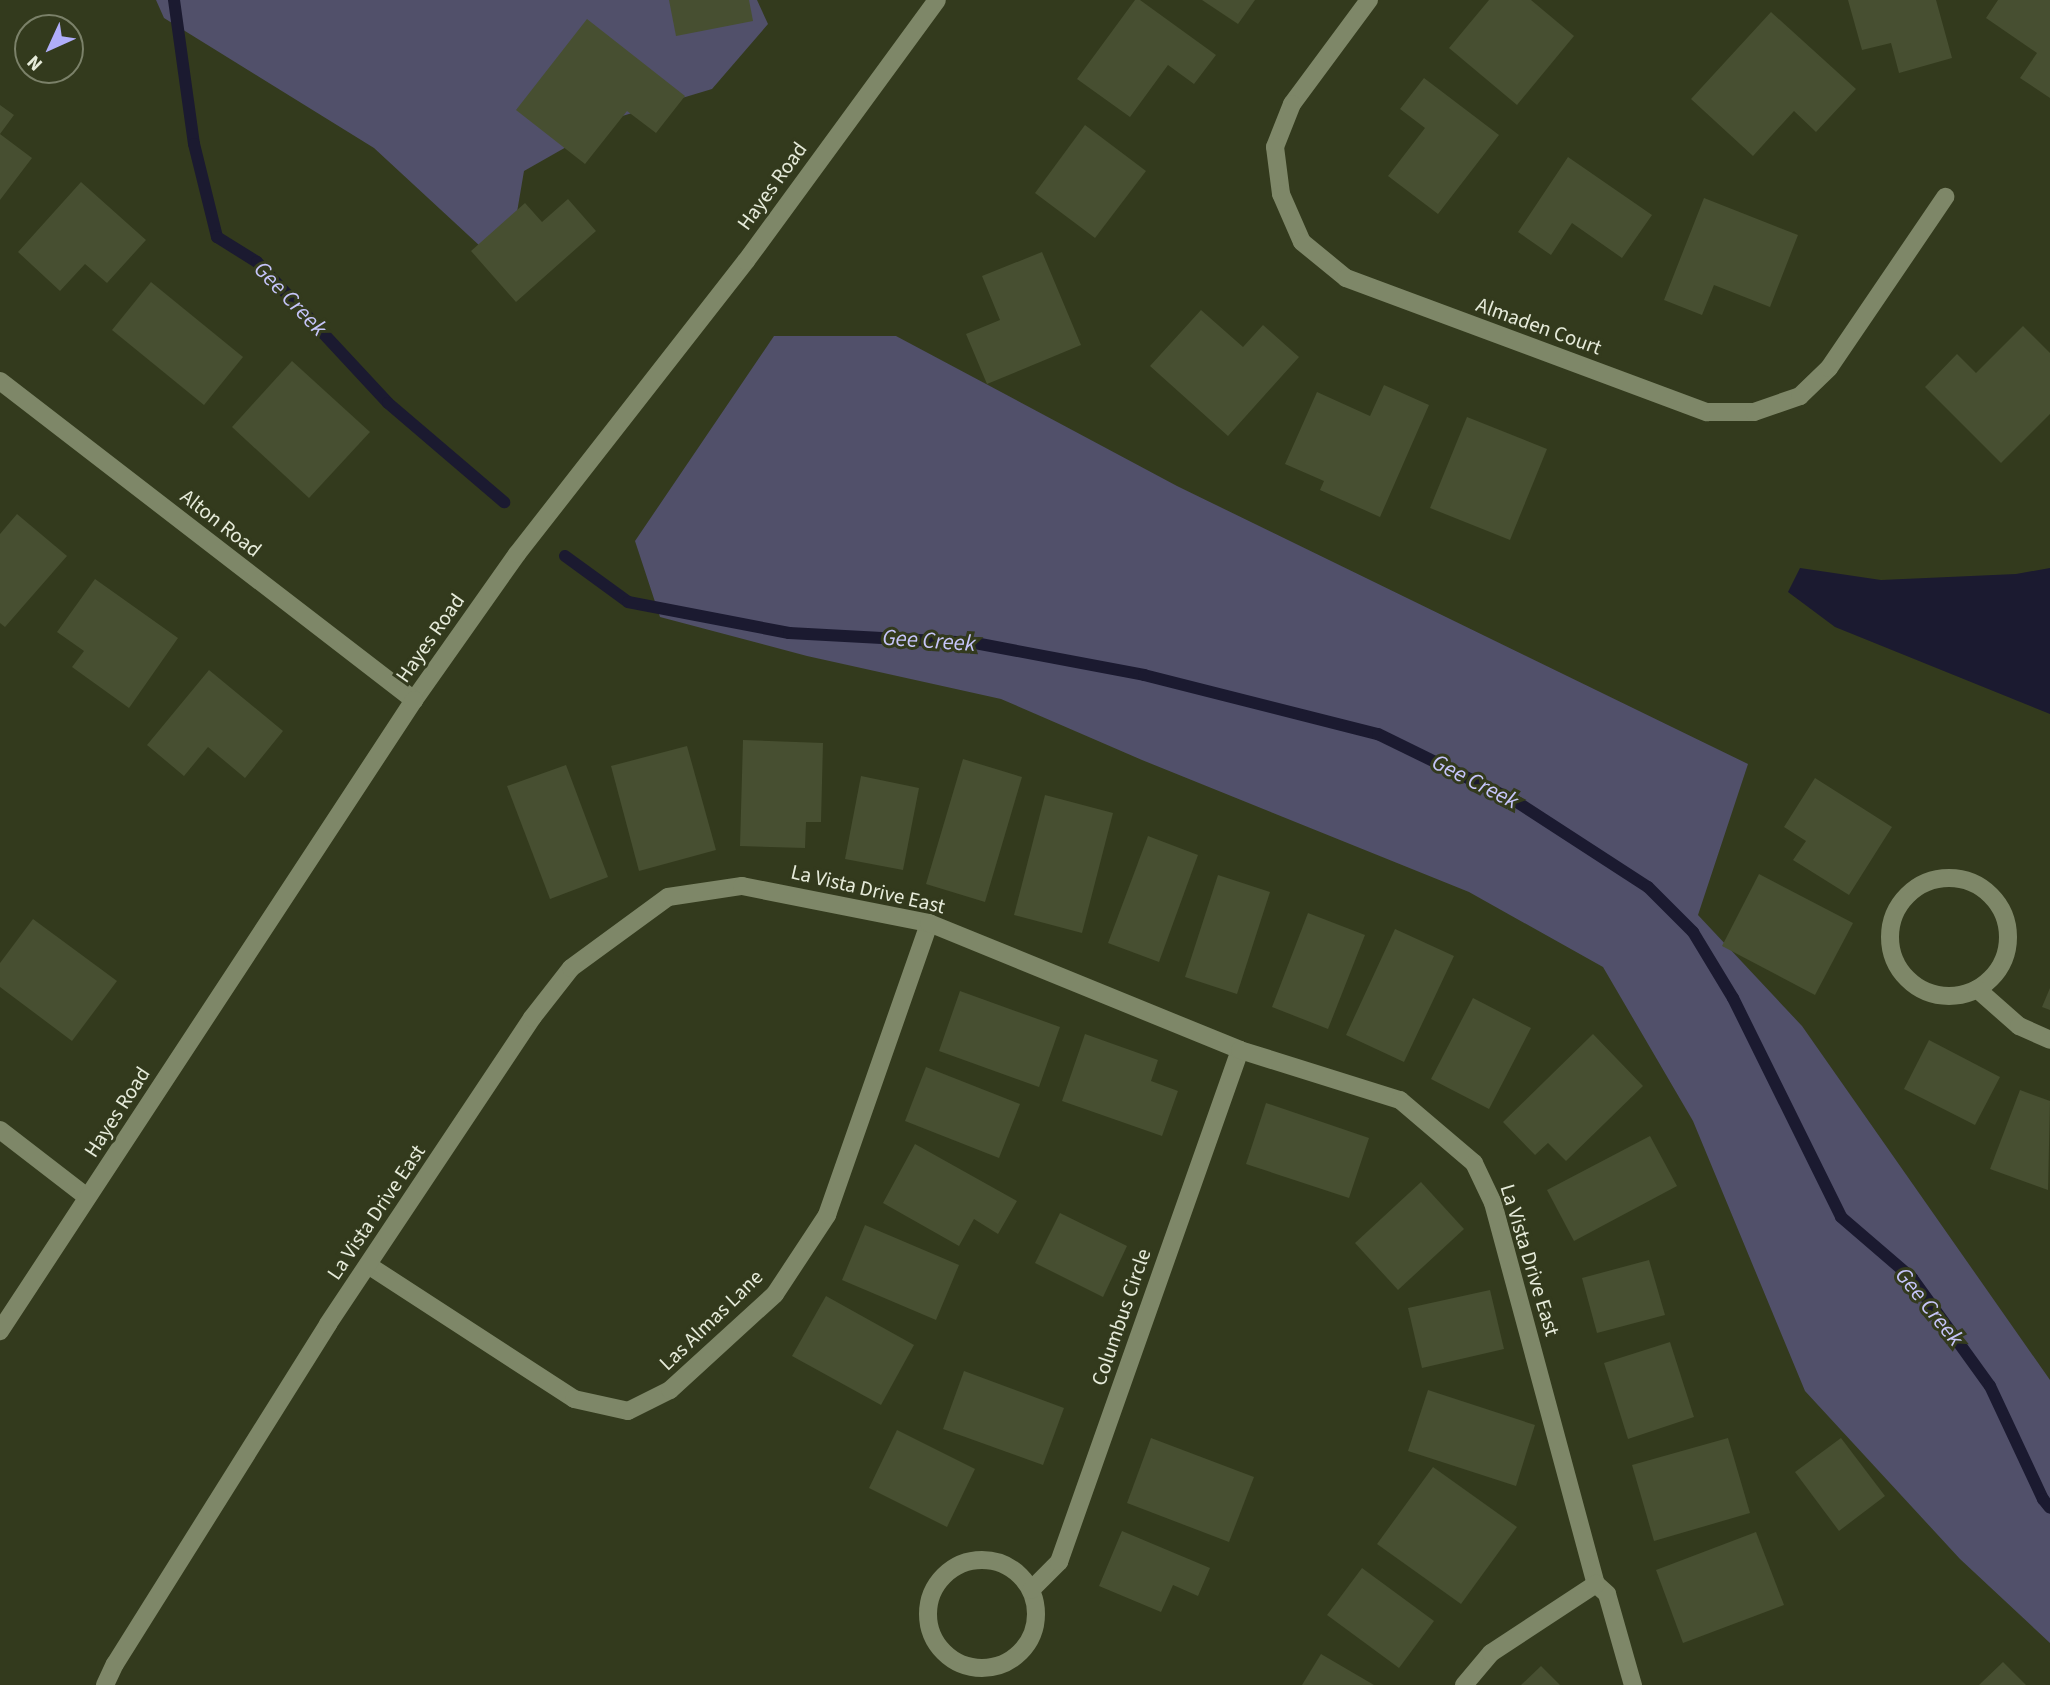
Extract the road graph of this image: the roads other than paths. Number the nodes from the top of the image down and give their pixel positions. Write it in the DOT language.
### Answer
graph roads {
  1 [pos="937,0"];
  2 [pos="1369,0"];
  3 [pos="1945,197"];
  4 [pos="0,381"];
  5 [pos="414,700"];
  6 [pos="929,923"];
  7 [pos="1977,989"];
  8 [pos="2050,1040"];
  9 [pos="1240,1050"];
  10 [pos="0,1130"];
  11 [pos="88,1198"];
  12 [pos="368,1265"];
  13 [pos="0,1331"];
  14 [pos="1597,1584"];
  15 [pos="1031,1590"];
  16 [pos="106,1685"];
  17 [pos="1464,1685"];
  18 [pos="1633,1685"];
  1 -- 5 [label="street, Hayes Road"];
  2 -- 3 [label="street, Almaden Court"];
  4 -- 5 [label="street, Alton Road"];
  5 -- 11 [label="street, Hayes Road"];
  6 -- 9 [label="street, La Vista Drive East"];
  6 -- 12 [label="street, La Vista Drive East"];
  6 -- 12 [label="street, Las Almas Lane"];
  7 -- 7 [label="street"];
  7 -- 8 [label="street"];
  9 -- 14 [label="street, La Vista Drive East"];
  9 -- 15 [label="street, Columbus Circle"];
  10 -- 11 [label="street"];
  11 -- 13 [label="street, Hayes Road"];
  12 -- 16 [label="street, La Vista Drive East"];
  14 -- 17 [label="street"];
  14 -- 18 [label="street, La Vista Drive East"];
  15 -- 15 [label="street"];
}
